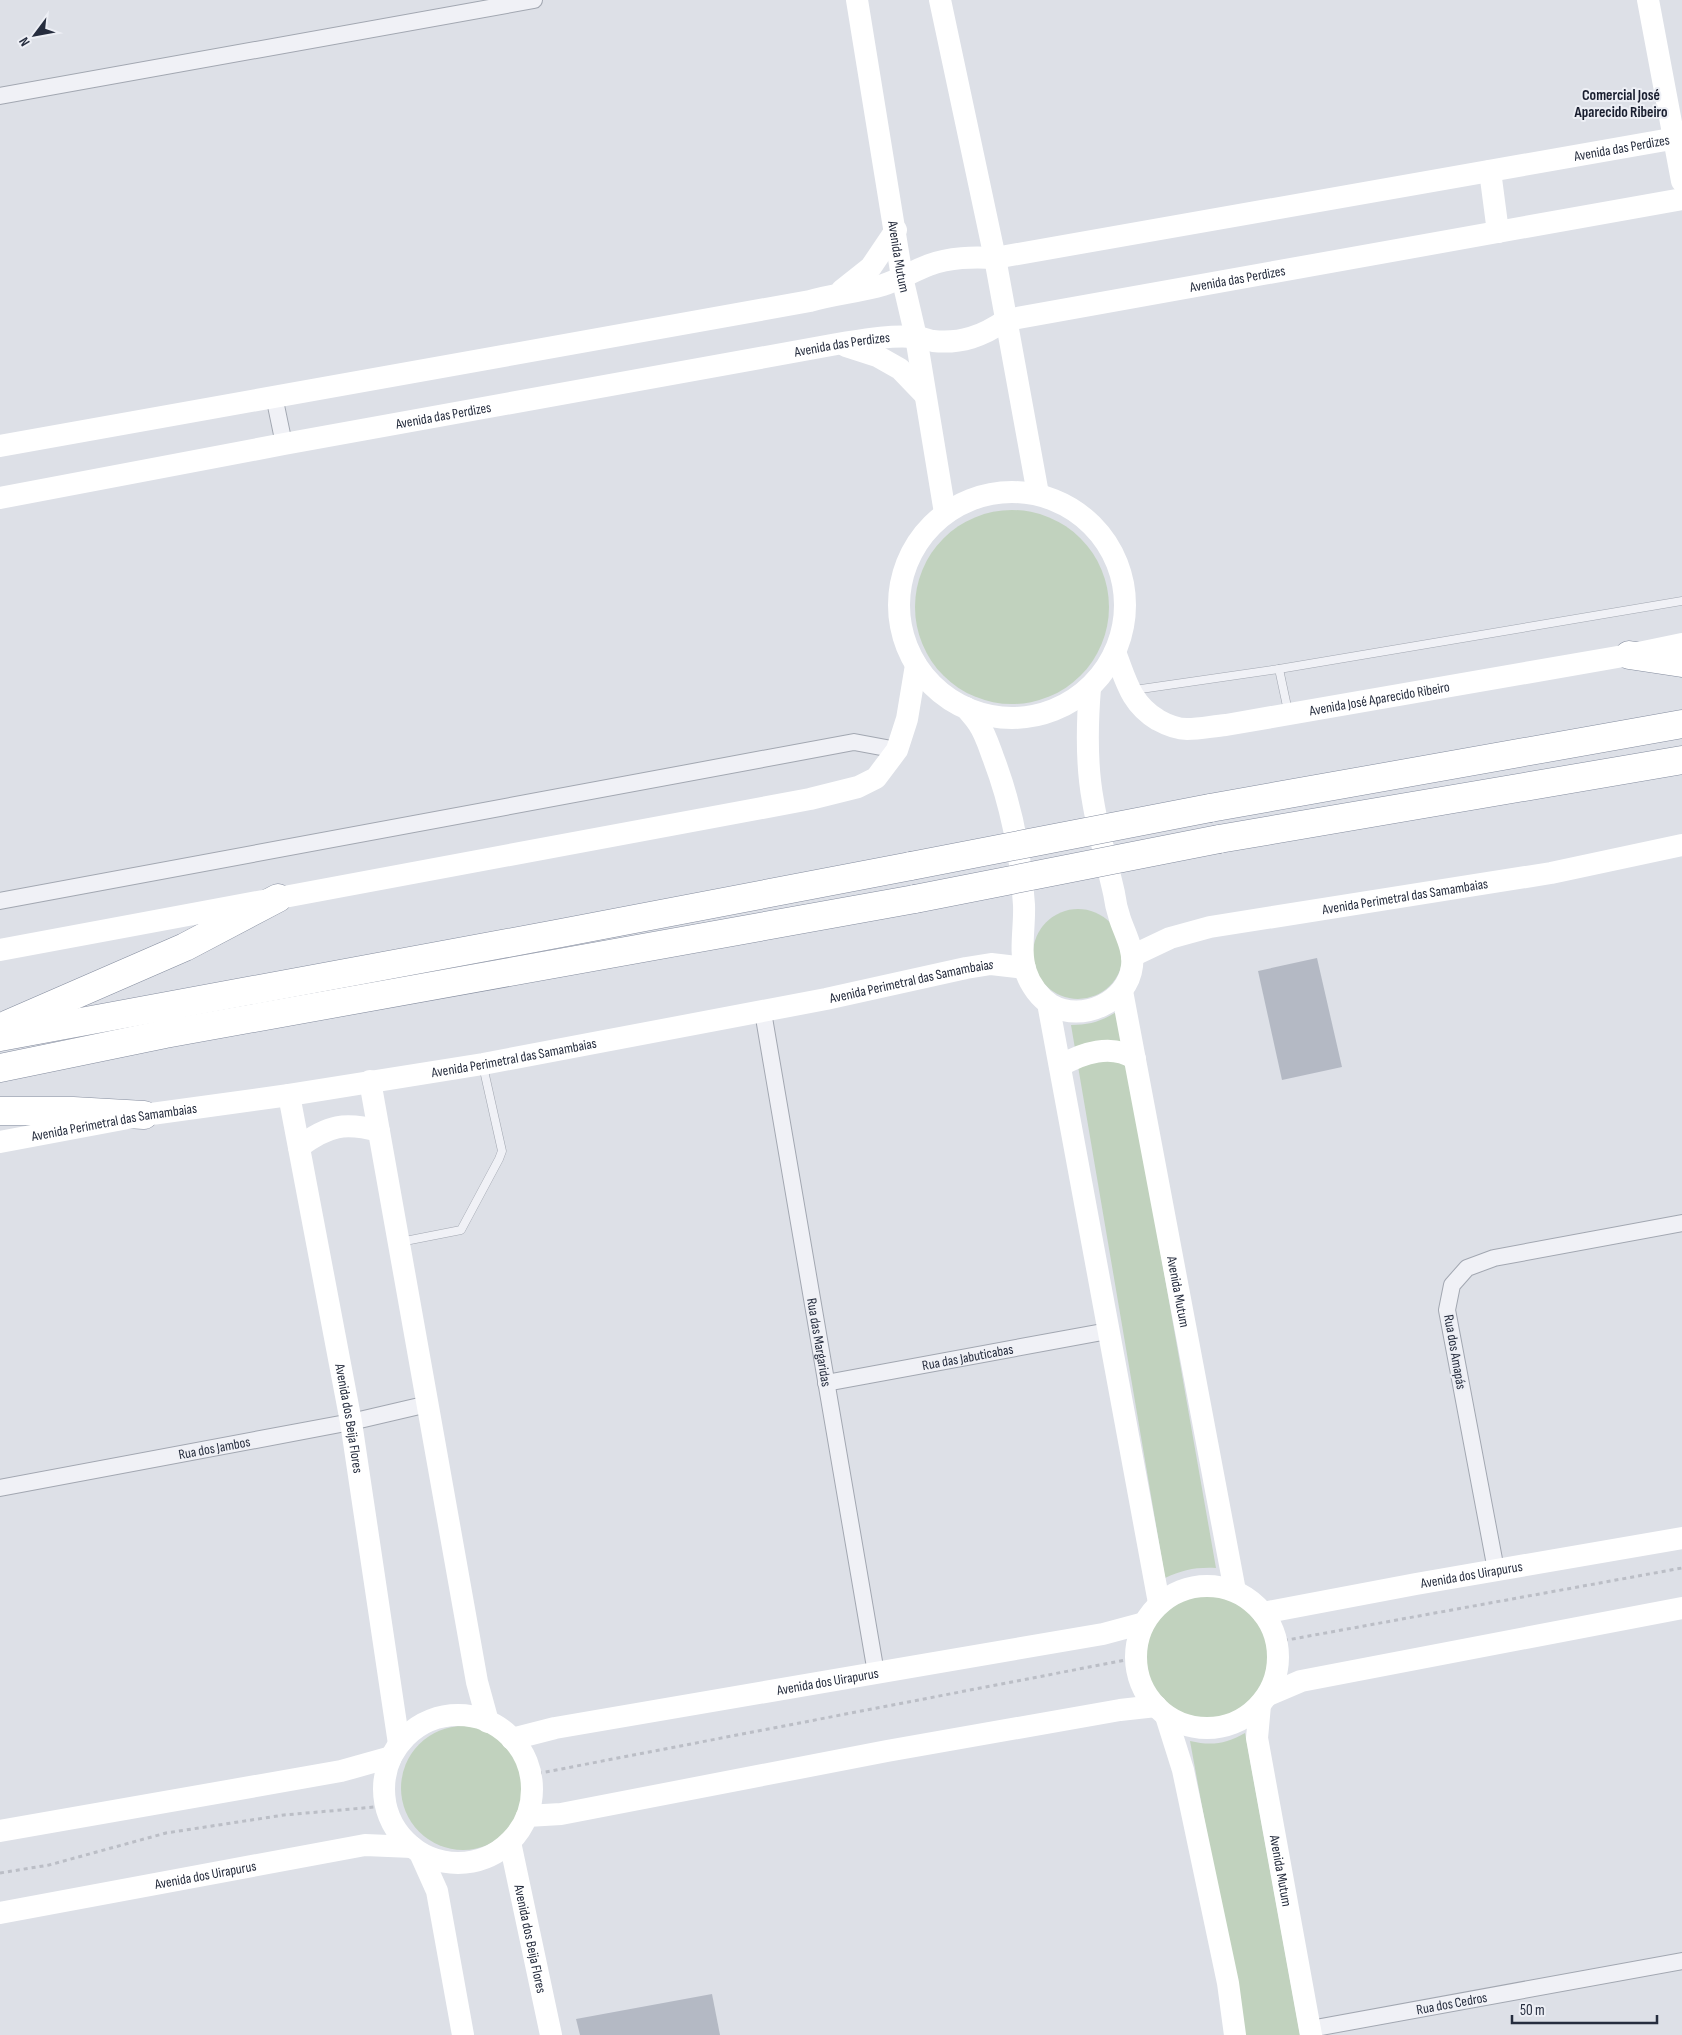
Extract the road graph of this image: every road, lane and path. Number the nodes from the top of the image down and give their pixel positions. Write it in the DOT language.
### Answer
graph roads {
  1 [pos="534,0"];
  2 [pos="857,0"];
  3 [pos="940,0"];
  4 [pos="1648,0"];
  5 [pos="0,96"];
  6 [pos="1678,138"];
  7 [pos="1490,171"];
  8 [pos="1682,181"];
  9 [pos="1682,199"];
  10 [pos="896,230"];
  11 [pos="1498,232"];
  12 [pos="995,258"];
  13 [pos="902,277"];
  14 [pos="837,293"];
  15 [pos="1006,320"];
  16 [pos="916,337"];
  17 [pos="837,344"];
  18 [pos="926,395"];
  19 [pos="274,396"];
  20 [pos="284,444"];
  21 [pos="0,446"];
  22 [pos="1038,494"];
  23 [pos="0,498"];
  24 [pos="946,513"];
  25 [pos="1682,601"];
  26 [pos="1682,644"];
  27 [pos="1115,652"];
  28 [pos="1629,655"];
  29 [pos="1682,662"];
  30 [pos="916,665"];
  31 [pos="1279,669"];
  32 [pos="1090,688"];
  33 [pos="1129,690"];
  34 [pos="966,708"];
  35 [pos="1288,714"];
  36 [pos="1682,724"];
  37 [pos="897,750"];
  38 [pos="1682,760"];
  39 [pos="1682,845"];
  40 [pos="278,898"];
  41 [pos="0,901"];
  42 [pos="0,950"];
  43 [pos="1132,956"];
  44 [pos="1025,968"];
  45 [pos="1122,992"];
  46 [pos="1048,1004"];
  47 [pos="763,1012"];
  48 [pos="0,1027"];
  49 [pos="0,1037"];
  50 [pos="1135,1059"];
  51 [pos="483,1064"];
  52 [pos="1060,1066"];
  53 [pos="0,1068"];
  54 [pos="370,1081"];
  55 [pos="289,1095"];
  56 [pos="0,1111"];
  57 [pos="144,1114"];
  58 [pos="379,1131"];
  59 [pos="0,1142"];
  60 [pos="299,1146"];
  61 [pos="1682,1222"];
  62 [pos="399,1242"];
  63 [pos="1108,1331"];
  64 [pos="826,1383"];
  65 [pos="428,1404"];
  66 [pos="352,1422"];
  67 [pos="0,1488"];
  68 [pos="1682,1538"];
  69 [pos="1682,1568"];
  70 [pos="1496,1570"];
  71 [pos="1235,1591"];
  72 [pos="1160,1603"];
  73 [pos="1682,1608"];
  74 [pos="1263,1613"];
  75 [pos="1144,1623"];
  76 [pos="1276,1642"];
  77 [pos="1136,1658"];
  78 [pos="876,1673"];
  79 [pos="1264,1700"];
  80 [pos="1161,1711"];
  81 [pos="488,1722"];
  82 [pos="512,1739"];
  83 [pos="395,1751"];
  84 [pos="530,1775"];
  85 [pos="386,1806"];
  86 [pos="527,1816"];
  87 [pos="0,1831"];
  88 [pos="510,1842"];
  89 [pos="416,1850"];
  90 [pos="0,1873"];
  91 [pos="0,1914"];
  92 [pos="1682,1961"];
  93 [pos="1311,2032"];
  94 [pos="463,2035"];
  95 [pos="551,2035"];
  96 [pos="1235,2035"];
  1 -- 5 [label="street"];
  2 -- 10 [label="street, Avenida Mutum"];
  3 -- 12 [label="street"];
  4 -- 6 [label="street"];
  6 -- 7 [label="street, Avenida das Perdizes"];
  6 -- 8 [label="street"];
  7 -- 11 [label="street"];
  7 -- 12 [label="street, Avenida das Perdizes"];
  9 -- 11 [label="street, Avenida das Perdizes"];
  10 -- 13 [label="street, Avenida Mutum"];
  10 -- 14 [label="street"];
  11 -- 15 [label="street, Avenida das Perdizes"];
  12 -- 13 [label="street, Avenida das Perdizes"];
  12 -- 15 [label="street"];
  13 -- 14 [label="street, Avenida das Perdizes"];
  13 -- 16 [label="street, Avenida Mutum"];
  14 -- 19 [label="street, Avenida das Perdizes"];
  15 -- 16 [label="street, Avenida das Perdizes"];
  15 -- 22 [label="street"];
  16 -- 17 [label="street, Avenida das Perdizes"];
  16 -- 18 [label="street, Avenida Mutum"];
  17 -- 18 [label="street"];
  17 -- 20 [label="street, Avenida das Perdizes"];
  18 -- 24 [label="street, Avenida Mutum"];
  19 -- 20 [label="street"];
  19 -- 21 [label="street, Avenida das Perdizes"];
  20 -- 23 [label="street, Avenida das Perdizes"];
  22 -- 24 [label="street"];
  22 -- 27 [label="street"];
  24 -- 30 [label="street"];
  25 -- 31 [label="lane"];
  26 -- 28 [label="street, Avenida José Aparecido Ribeiro"];
  27 -- 32 [label="street"];
  27 -- 33 [label="street, Avenida José Aparecido Ribeiro"];
  28 -- 29 [label="highway"];
  28 -- 35 [label="street, Avenida José Aparecido Ribeiro"];
  30 -- 34 [label="street"];
  30 -- 37 [label="street"];
  31 -- 33 [label="lane"];
  31 -- 35 [label="lane"];
  32 -- 34 [label="street"];
  32 -- 43 [label="street"];
  33 -- 35 [label="street, Avenida José Aparecido Ribeiro"];
  34 -- 44 [label="street"];
  36 -- 49 [label="highway, bridge"];
  37 -- 40 [label="street"];
  37 -- 41 [label="street"];
  38 -- 53 [label="highway, bridge"];
  39 -- 43 [label="street, Avenida Perimetral das Samambaias"];
  40 -- 42 [label="street"];
  40 -- 48 [label="highway"];
  43 -- 45 [label="street"];
  44 -- 46 [label="street"];
  44 -- 47 [label="street, Avenida Perimetral das Samambaias"];
  45 -- 46 [label="street"];
  45 -- 50 [label="street, Avenida Mutum"];
  46 -- 52 [label="street"];
  47 -- 51 [label="street, Avenida Perimetral das Samambaias"];
  47 -- 64 [label="street, Rua das Margaridas"];
  50 -- 52 [label="street"];
  50 -- 71 [label="street, Avenida Mutum"];
  51 -- 54 [label="street, Avenida Perimetral das Samambaias"];
  51 -- 62 [label="lane"];
  52 -- 63 [label="street"];
  54 -- 55 [label="street, Avenida Perimetral das Samambaias"];
  54 -- 58 [label="street"];
  55 -- 57 [label="street, Avenida Perimetral das Samambaias"];
  55 -- 60 [label="street, Avenida dos Beija Flores"];
  56 -- 57 [label="highway"];
  57 -- 59 [label="street, Avenida Perimetral das Samambaias"];
  58 -- 60 [label="street"];
  58 -- 62 [label="street"];
  60 -- 66 [label="street, Avenida dos Beija Flores"];
  61 -- 70 [label="street, Rua dos Amapás"];
  62 -- 65 [label="street"];
  63 -- 64 [label="street, Rua das Jabuticabas"];
  63 -- 72 [label="street"];
  64 -- 78 [label="street, Rua das Margaridas"];
  65 -- 66 [label="street, Rua dos Jambos"];
  65 -- 81 [label="street"];
  66 -- 67 [label="street, Rua dos Jambos"];
  66 -- 83 [label="street, Avenida dos Beija Flores"];
  68 -- 70 [label="street, Avenida dos Uirapurus"];
  69 -- 76 [label="path"];
  70 -- 74 [label="street, Avenida dos Uirapurus"];
  71 -- 72 [label="street"];
  71 -- 74 [label="street"];
  72 -- 75 [label="street"];
  73 -- 79 [label="street"];
  74 -- 76 [label="street"];
  75 -- 77 [label="street"];
  75 -- 78 [label="street, Avenida dos Uirapurus"];
  76 -- 79 [label="street"];
  77 -- 80 [label="street"];
  77 -- 84 [label="path"];
  78 -- 82 [label="street, Avenida dos Uirapurus"];
  79 -- 80 [label="street"];
  79 -- 93 [label="street, Avenida Mutum"];
  80 -- 86 [label="street"];
  80 -- 96 [label="street"];
  81 -- 82 [label="street"];
  81 -- 83 [label="street"];
  82 -- 84 [label="street"];
  83 -- 85 [label="street"];
  83 -- 87 [label="street"];
  84 -- 86 [label="street"];
  85 -- 89 [label="street"];
  85 -- 90 [label="path"];
  86 -- 88 [label="street"];
  88 -- 89 [label="street"];
  88 -- 95 [label="street, Avenida dos Beija Flores"];
  89 -- 91 [label="street, Avenida dos Uirapurus"];
  89 -- 94 [label="street"];
  92 -- 93 [label="street, Rua dos Cedros"];
}
